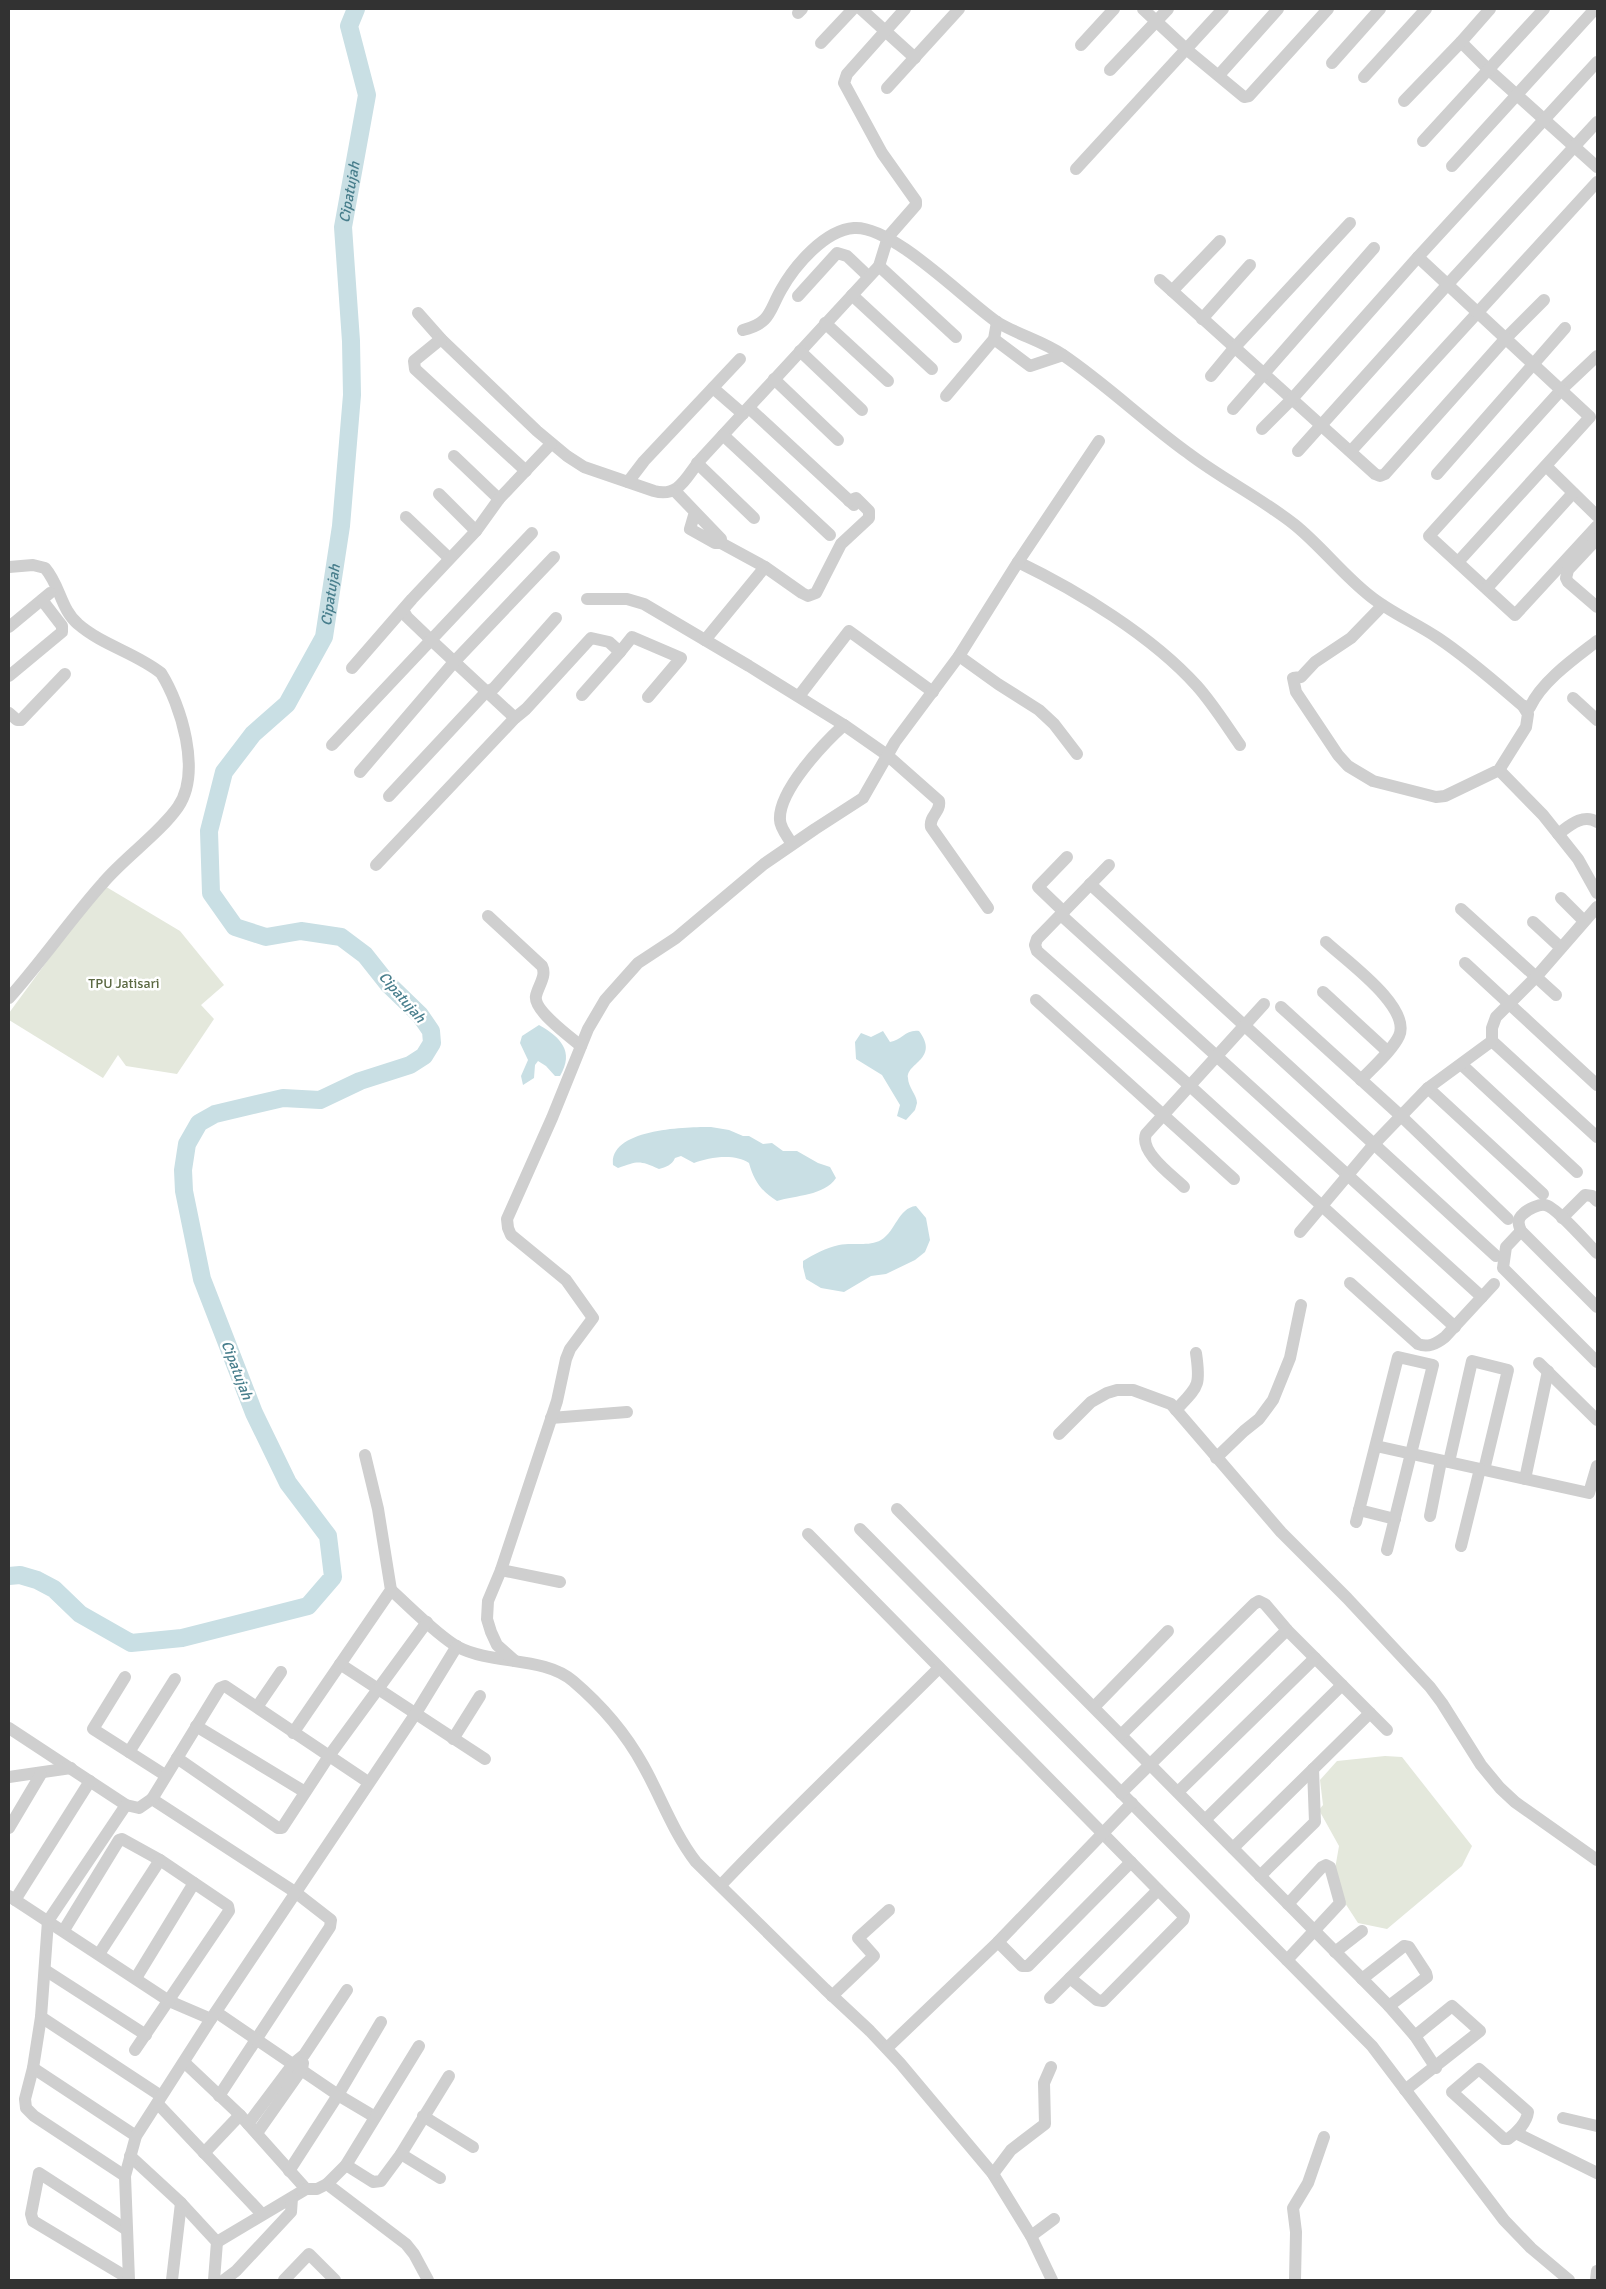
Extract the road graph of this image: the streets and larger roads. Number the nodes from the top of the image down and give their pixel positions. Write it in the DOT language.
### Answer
graph roads {
  1 [pos="852,9"];
  2 [pos="861,9"];
  3 [pos="905,9"];
  4 [pos="959,9"];
  5 [pos="1114,9"];
  6 [pos="1143,9"];
  7 [pos="1168,9"];
  8 [pos="1223,9"];
  9 [pos="1278,9"];
  10 [pos="1328,9"];
  11 [pos="1380,9"];
  12 [pos="1426,9"];
  13 [pos="1490,9"];
  14 [pos="1544,9"];
  15 [pos="1595,9"];
  16 [pos="1156,21"];
  17 [pos="884,31"];
  18 [pos="1461,42"];
  19 [pos="821,44"];
  20 [pos="1081,45"];
  21 [pos="1186,49"];
  22 [pos="915,58"];
  23 [pos="1597,62"];
  24 [pos="1332,63"];
  25 [pos="1110,70"];
  26 [pos="1489,70"];
  27 [pos="1219,75"];
  28 [pos="1364,77"];
  29 [pos="887,88"];
  30 [pos="1517,94"];
  31 [pos="1404,101"];
  32 [pos="1544,119"];
  33 [pos="1597,122"];
  34 [pos="1424,141"];
  35 [pos="1575,146"];
  36 [pos="1452,166"];
  37 [pos="1597,167"];
  38 [pos="1076,169"];
  39 [pos="1597,182"];
  40 [pos="1350,223"];
  41 [pos="888,238"];
  42 [pos="1220,241"];
  43 [pos="1374,248"];
  44 [pos="1418,257"];
  45 [pos="1250,265"];
  46 [pos="879,266"];
  47 [pos="868,276"];
  48 [pos="1160,280"];
  49 [pos="1448,284"];
  50 [pos="1172,291"];
  51 [pos="852,295"];
  52 [pos="798,296"];
  53 [pos="1544,300"];
  54 [pos="1478,311"];
  55 [pos="418,313"];
  56 [pos="1202,319"];
  57 [pos="997,322"];
  58 [pos="825,323"];
  59 [pos="1564,328"];
  60 [pos="743,330"];
  61 [pos="956,337"];
  62 [pos="441,338"];
  63 [pos="1506,338"];
  64 [pos="994,339"];
  65 [pos="1235,347"];
  66 [pos="800,351"];
  67 [pos="1063,355"];
  68 [pos="1597,356"];
  69 [pos="740,359"];
  70 [pos="1533,362"];
  71 [pos="932,369"];
  72 [pos="1264,373"];
  73 [pos="1211,376"];
  74 [pos="774,379"];
  75 [pos="888,381"];
  76 [pos="713,388"];
  77 [pos="1562,390"];
  78 [pos="946,396"];
  79 [pos="1292,399"];
  80 [pos="1233,409"];
  81 [pos="862,410"];
  82 [pos="746,411"];
  83 [pos="1594,414"];
  84 [pos="1322,426"];
  85 [pos="1262,429"];
  86 [pos="723,435"];
  87 [pos="838,440"];
  88 [pos="1099,441"];
  89 [pos="551,444"];
  90 [pos="1298,451"];
  91 [pos="1351,451"];
  92 [pos="454,456"];
  93 [pos="698,463"];
  94 [pos="1546,466"];
  95 [pos="526,471"];
  96 [pos="1437,474"];
  97 [pos="628,482"];
  98 [pos="675,491"];
  99 [pos="1574,493"];
  100 [pos="440,494"];
  101 [pos="499,499"];
  102 [pos="406,516"];
  103 [pos="1597,516"];
  104 [pos="754,518"];
  105 [pos="1597,526"];
  106 [pos="476,531"];
  107 [pos="532,534"];
  108 [pos="830,535"];
  109 [pos="1597,539"];
  110 [pos="449,558"];
  111 [pos="554,558"];
  112 [pos="1018,562"];
  113 [pos="1458,562"];
  114 [pos="9,567"];
  115 [pos="765,567"];
  116 [pos="1486,588"];
  117 [pos="587,599"];
  118 [pos="1383,605"];
  119 [pos="1597,607"];
  120 [pos="403,610"];
  121 [pos="556,618"];
  122 [pos="9,627"];
  123 [pos="430,640"];
  124 [pos="705,640"];
  125 [pos="1597,641"];
  126 [pos="620,652"];
  127 [pos="959,656"];
  128 [pos="455,661"];
  129 [pos="352,668"];
  130 [pos="65,674"];
  131 [pos="9,676"];
  132 [pos="486,692"];
  133 [pos="932,692"];
  134 [pos="582,695"];
  135 [pos="648,696"];
  136 [pos="799,696"];
  137 [pos="1573,698"];
  138 [pos="1523,706"];
  139 [pos="9,713"];
  140 [pos="515,718"];
  141 [pos="1597,720"];
  142 [pos="844,725"];
  143 [pos="332,745"];
  144 [pos="1240,745"];
  145 [pos="1077,754"];
  146 [pos="887,755"];
  147 [pos="1499,770"];
  148 [pos="360,772"];
  149 [pos="389,796"];
  150 [pos="1597,822"];
  151 [pos="1558,834"];
  152 [pos="792,844"];
  153 [pos="1067,857"];
  154 [pos="376,864"];
  155 [pos="1109,864"];
  156 [pos="1090,884"];
  157 [pos="1597,893"];
  158 [pos="1560,898"];
  159 [pos="1597,907"];
  160 [pos="988,908"];
  161 [pos="1461,909"];
  162 [pos="1062,914"];
  163 [pos="488,916"];
  164 [pos="1584,921"];
  165 [pos="1533,922"];
  166 [pos="1326,942"];
  167 [pos="1560,947"];
  168 [pos="1465,963"];
  169 [pos="1536,977"];
  170 [pos="1322,992"];
  171 [pos="1556,995"];
  172 [pos="9,998"];
  173 [pos="1036,1000"];
  174 [pos="1264,1004"];
  175 [pos="1509,1005"];
  176 [pos="1281,1007"];
  177 [pos="1245,1026"];
  178 [pos="1492,1041"];
  179 [pos="580,1046"];
  180 [pos="1387,1051"];
  181 [pos="1217,1056"];
  182 [pos="1462,1065"];
  183 [pos="1361,1080"];
  184 [pos="1597,1085"];
  185 [pos="1190,1086"];
  186 [pos="1428,1088"];
  187 [pos="1163,1115"];
  188 [pos="1401,1116"];
  189 [pos="1597,1136"];
  190 [pos="1374,1144"];
  191 [pos="1577,1172"];
  192 [pos="1349,1174"];
  193 [pos="1234,1179"];
  194 [pos="1184,1187"];
  195 [pos="1543,1194"];
  196 [pos="1597,1201"];
  197 [pos="1322,1205"];
  198 [pos="1508,1218"];
  199 [pos="1562,1218"];
  200 [pos="1522,1231"];
  201 [pos="1300,1232"];
  202 [pos="1597,1253"];
  203 [pos="1496,1256"];
  204 [pos="1350,1283"];
  205 [pos="1494,1284"];
  206 [pos="1482,1297"];
  207 [pos="1300,1305"];
  208 [pos="1597,1307"];
  209 [pos="1455,1327"];
  210 [pos="1196,1353"];
  211 [pos="1597,1362"];
  212 [pos="1176,1410"];
  213 [pos="627,1412"];
  214 [pos="551,1418"];
  215 [pos="1597,1420"];
  216 [pos="1059,1434"];
  217 [pos="1376,1446"];
  218 [pos="1412,1454"];
  219 [pos="365,1455"];
  220 [pos="1216,1458"];
  221 [pos="1445,1462"];
  222 [pos="1597,1466"];
  223 [pos="1482,1470"];
  224 [pos="1525,1479"];
  225 [pos="896,1509"];
  226 [pos="1430,1516"];
  227 [pos="1395,1519"];
  228 [pos="860,1529"];
  229 [pos="808,1534"];
  230 [pos="1461,1546"];
  231 [pos="1387,1550"];
  232 [pos="501,1570"];
  233 [pos="560,1582"];
  234 [pos="391,1590"];
  235 [pos="426,1622"];
  236 [pos="1286,1630"];
  237 [pos="1168,1631"];
  238 [pos="457,1646"];
  239 [pos="1315,1658"];
  240 [pos="515,1661"];
  241 [pos="340,1664"];
  242 [pos="939,1668"];
  243 [pos="281,1672"];
  244 [pos="125,1677"];
  245 [pos="175,1679"];
  246 [pos="1342,1685"];
  247 [pos="376,1688"];
  248 [pos="480,1696"];
  249 [pos="257,1707"];
  250 [pos="1094,1707"];
  251 [pos="416,1713"];
  252 [pos="1370,1713"];
  253 [pos="196,1726"];
  254 [pos="9,1728"];
  255 [pos="1387,1730"];
  256 [pos="294,1733"];
  257 [pos="1121,1735"];
  258 [pos="453,1739"];
  259 [pos="129,1752"];
  260 [pos="329,1756"];
  261 [pos="177,1758"];
  262 [pos="485,1759"];
  263 [pos="1150,1764"];
  264 [pos="71,1768"];
  265 [pos="1313,1769"];
  266 [pos="41,1774"];
  267 [pos="165,1775"];
  268 [pos="9,1777"];
  269 [pos="90,1781"];
  270 [pos="368,1782"];
  271 [pos="305,1792"];
  272 [pos="1178,1792"];
  273 [pos="1121,1793"];
  274 [pos="152,1799"];
  275 [pos="1132,1803"];
  276 [pos="126,1805"];
  277 [pos="1205,1820"];
  278 [pos="9,1828"];
  279 [pos="1102,1833"];
  280 [pos="1233,1848"];
  281 [pos="160,1860"];
  282 [pos="1597,1860"];
  283 [pos="1131,1862"];
  284 [pos="1260,1876"];
  285 [pos="194,1883"];
  286 [pos="721,1885"];
  287 [pos="1158,1890"];
  288 [pos="296,1892"];
  289 [pos="12,1898"];
  290 [pos="1288,1904"];
  291 [pos="889,1910"];
  292 [pos="48,1921"];
  293 [pos="64,1930"];
  294 [pos="1315,1930"];
  295 [pos="1362,1931"];
  296 [pos="998,1942"];
  297 [pos="1335,1952"];
  298 [pos="99,1954"];
  299 [pos="1287,1960"];
  300 [pos="44,1970"];
  301 [pos="136,1978"];
  302 [pos="1070,1978"];
  303 [pos="1362,1979"];
  304 [pos="347,1990"];
  305 [pos="832,1996"];
  306 [pos="1050,1998"];
  307 [pos="170,2001"];
  308 [pos="1389,2006"];
  309 [pos="213,2016"];
  310 [pos="41,2017"];
  311 [pos="381,2022"];
  312 [pos="146,2035"];
  313 [pos="1415,2036"];
  314 [pos="257,2038"];
  315 [pos="419,2046"];
  316 [pos="887,2048"];
  317 [pos="135,2050"];
  318 [pos="185,2063"];
  319 [pos="297,2067"];
  320 [pos="1051,2067"];
  321 [pos="33,2068"];
  322 [pos="1436,2068"];
  323 [pos="449,2076"];
  324 [pos="1405,2090"];
  325 [pos="338,2095"];
  326 [pos="219,2096"];
  327 [pos="159,2100"];
  328 [pos="423,2116"];
  329 [pos="375,2117"];
  330 [pos="1563,2118"];
  331 [pos="248,2124"];
  332 [pos="1597,2126"];
  333 [pos="1516,2133"];
  334 [pos="136,2136"];
  335 [pos="1324,2137"];
  336 [pos="473,2147"];
  337 [pos="204,2153"];
  338 [pos="401,2154"];
  339 [pos="130,2156"];
  340 [pos="346,2165"];
  341 [pos="288,2171"];
  342 [pos="1597,2173"];
  343 [pos="993,2174"];
  344 [pos="125,2176"];
  345 [pos="440,2178"];
  346 [pos="327,2184"];
  347 [pos="306,2189"];
  348 [pos="292,2198"];
  349 [pos="181,2203"];
  350 [pos="262,2214"];
  351 [pos="1054,2219"];
  352 [pos="127,2230"];
  353 [pos="1030,2236"];
  354 [pos="217,2242"];
  355 [pos="1597,2271"];
  356 [pos="129,2279"];
  357 [pos="172,2280"];
  358 [pos="214,2280"];
  359 [pos="224,2280"];
  360 [pos="284,2280"];
  361 [pos="335,2280"];
  362 [pos="428,2280"];
  363 [pos="1052,2280"];
  364 [pos="1295,2280"];
  365 [pos="1569,2280"];
  366 [pos="1596,2280"];
  1 -- 19 [label="street"];
  2 -- 17 [label="street"];
  3 -- 17 [label="street"];
  4 -- 22 [label="street"];
  5 -- 20 [label="street"];
  6 -- 16 [label="street"];
  7 -- 16 [label="street"];
  8 -- 21 [label="street"];
  9 -- 27 [label="street"];
  10 -- 27 [label="street"];
  11 -- 24 [label="street"];
  12 -- 28 [label="street"];
  13 -- 18 [label="street"];
  14 -- 26 [label="street"];
  15 -- 30 [label="street"];
  16 -- 21 [label="street"];
  16 -- 25 [label="street"];
  17 -- 22 [label="street"];
  17 -- 41 [label="street"];
  18 -- 26 [label="street"];
  18 -- 31 [label="street"];
  21 -- 27 [label="street"];
  21 -- 38 [label="street"];
  22 -- 29 [label="street"];
  23 -- 32 [label="street"];
  26 -- 30 [label="street"];
  26 -- 34 [label="street"];
  30 -- 32 [label="street"];
  30 -- 36 [label="street"];
  32 -- 35 [label="street"];
  32 -- 44 [label="street"];
  33 -- 35 [label="street"];
  35 -- 37 [label="street"];
  35 -- 49 [label="street"];
  39 -- 54 [label="street"];
  40 -- 65 [label="street"];
  41 -- 46 [label="street"];
  41 -- 57 [label="street"];
  41 -- 60 [label="street"];
  42 -- 50 [label="street"];
  43 -- 72 [label="street"];
  44 -- 49 [label="street"];
  44 -- 79 [label="street"];
  45 -- 56 [label="street"];
  46 -- 47 [label="street"];
  46 -- 61 [label="street"];
  47 -- 51 [label="street"];
  47 -- 52 [label="street"];
  48 -- 50 [label="street"];
  49 -- 54 [label="street"];
  49 -- 84 [label="street"];
  50 -- 56 [label="street"];
  51 -- 58 [label="street"];
  51 -- 71 [label="street"];
  53 -- 63 [label="street"];
  54 -- 63 [label="street"];
  54 -- 91 [label="street"];
  55 -- 62 [label="street"];
  56 -- 65 [label="street"];
  57 -- 64 [label="street"];
  57 -- 67 [label="street"];
  58 -- 66 [label="street"];
  58 -- 75 [label="street"];
  59 -- 70 [label="street"];
  62 -- 89 [label="street"];
  62 -- 95 [label="street"];
  63 -- 70 [label="street"];
  63 -- 91 [label="street"];
  64 -- 67 [label="street"];
  64 -- 78 [label="street"];
  65 -- 72 [label="street"];
  65 -- 73 [label="street"];
  66 -- 74 [label="street"];
  66 -- 81 [label="street"];
  67 -- 118 [label="street"];
  68 -- 77 [label="street"];
  69 -- 76 [label="street"];
  70 -- 77 [label="street"];
  70 -- 96 [label="street"];
  72 -- 79 [label="street"];
  72 -- 80 [label="street"];
  74 -- 82 [label="street"];
  74 -- 87 [label="street"];
  76 -- 82 [label="street"];
  76 -- 97 [label="street"];
  77 -- 83 [label="street"];
  77 -- 113 [label="street"];
  79 -- 84 [label="street"];
  79 -- 85 [label="street"];
  82 -- 86 [label="street"];
  82 -- 115 [label="street"];
  83 -- 94 [label="street"];
  84 -- 90 [label="street"];
  84 -- 91 [label="street"];
  86 -- 93 [label="street"];
  86 -- 108 [label="street"];
  88 -- 112 [label="street"];
  89 -- 95 [label="street"];
  89 -- 97 [label="street"];
  92 -- 101 [label="street"];
  93 -- 98 [label="street"];
  93 -- 104 [label="street"];
  94 -- 99 [label="street"];
  94 -- 113 [label="street"];
  95 -- 101 [label="street"];
  97 -- 98 [label="street"];
  98 -- 115 [label="street"];
  99 -- 103 [label="street"];
  99 -- 116 [label="street"];
  100 -- 106 [label="street"];
  101 -- 106 [label="street"];
  102 -- 110 [label="street"];
  105 -- 116 [label="street"];
  106 -- 110 [label="street"];
  107 -- 123 [label="street"];
  109 -- 119 [label="street"];
  110 -- 120 [label="street"];
  111 -- 128 [label="street"];
  112 -- 127 [label="street"];
  112 -- 144 [label="street"];
  113 -- 116 [label="street"];
  114 -- 172 [label="street"];
  115 -- 124 [label="street"];
  117 -- 124 [label="street"];
  118 -- 138 [label="street"];
  118 -- 147 [label="street"];
  120 -- 123 [label="street"];
  120 -- 129 [label="street"];
  121 -- 132 [label="street"];
  122 -- 131 [label="street"];
  123 -- 128 [label="street"];
  123 -- 143 [label="street"];
  124 -- 136 [label="street"];
  125 -- 138 [label="street"];
  126 -- 134 [label="street"];
  126 -- 135 [label="street"];
  126 -- 140 [label="street"];
  127 -- 133 [label="street"];
  127 -- 145 [label="street"];
  128 -- 132 [label="street"];
  128 -- 148 [label="street"];
  130 -- 139 [label="street"];
  132 -- 140 [label="street"];
  132 -- 149 [label="street"];
  133 -- 136 [label="street"];
  133 -- 146 [label="street"];
  136 -- 142 [label="street"];
  137 -- 141 [label="street"];
  138 -- 147 [label="street"];
  140 -- 154 [label="street"];
  142 -- 146 [label="street"];
  142 -- 152 [label="street"];
  146 -- 152 [label="street"];
  146 -- 160 [label="street"];
  147 -- 151 [label="street"];
  150 -- 151 [label="street"];
  151 -- 157 [label="street"];
  152 -- 179 [label="street"];
  153 -- 162 [label="street"];
  155 -- 156 [label="street"];
  156 -- 162 [label="street"];
  156 -- 177 [label="street"];
  158 -- 164 [label="street"];
  159 -- 164 [label="street"];
  161 -- 169 [label="street"];
  162 -- 181 [label="street"];
  162 -- 185 [label="street"];
  163 -- 179 [label="street"];
  164 -- 167 [label="street"];
  165 -- 167 [label="street"];
  166 -- 180 [label="street"];
  167 -- 169 [label="street"];
  168 -- 175 [label="street"];
  169 -- 171 [label="street"];
  169 -- 175 [label="street"];
  170 -- 180 [label="street"];
  173 -- 187 [label="street"];
  174 -- 177 [label="street"];
  175 -- 178 [label="street"];
  175 -- 184 [label="street"];
  176 -- 183 [label="street"];
  177 -- 181 [label="street"];
  177 -- 190 [label="street"];
  178 -- 182 [label="street"];
  178 -- 189 [label="street"];
  179 -- 214 [label="street"];
  180 -- 183 [label="street"];
  181 -- 185 [label="street"];
  181 -- 192 [label="street"];
  182 -- 186 [label="street"];
  182 -- 191 [label="street"];
  183 -- 188 [label="street"];
  185 -- 187 [label="street"];
  185 -- 197 [label="street"];
  186 -- 188 [label="street"];
  186 -- 195 [label="street"];
  187 -- 193 [label="street"];
  187 -- 194 [label="street"];
  188 -- 190 [label="street"];
  188 -- 198 [label="street"];
  190 -- 192 [label="street"];
  190 -- 203 [label="street"];
  192 -- 197 [label="street"];
  192 -- 206 [label="street"];
  196 -- 199 [label="street"];
  197 -- 201 [label="street"];
  197 -- 209 [label="street"];
  199 -- 200 [label="street"];
  199 -- 202 [label="street"];
  200 -- 208 [label="street"];
  200 -- 211 [label="street"];
  204 -- 209 [label="street"];
  205 -- 206 [label="street"];
  206 -- 209 [label="street"];
  207 -- 220 [label="street"];
  210 -- 212 [label="street"];
  212 -- 216 [label="street"];
  212 -- 220 [label="street"];
  213 -- 214 [label="street"];
  214 -- 232 [label="street"];
  215 -- 224 [label="street"];
  217 -- 218 [label="street"];
  217 -- 218 [label="street"];
  217 -- 227 [label="street"];
  218 -- 221 [label="street"];
  218 -- 227 [label="street"];
  219 -- 234 [label="street"];
  220 -- 282 [label="street"];
  221 -- 223 [label="street"];
  221 -- 223 [label="street"];
  221 -- 226 [label="street"];
  222 -- 224 [label="street"];
  223 -- 224 [label="street"];
  223 -- 230 [label="street"];
  225 -- 250 [label="street"];
  227 -- 231 [label="street"];
  228 -- 273 [label="street"];
  229 -- 242 [label="street"];
  232 -- 233 [label="street"];
  232 -- 240 [label="street"];
  234 -- 235 [label="street"];
  234 -- 241 [label="street"];
  235 -- 238 [label="street"];
  235 -- 247 [label="street"];
  236 -- 239 [label="street"];
  236 -- 257 [label="street"];
  236 -- 263 [label="street"];
  237 -- 250 [label="street"];
  238 -- 240 [label="street"];
  238 -- 251 [label="street"];
  239 -- 246 [label="street"];
  239 -- 272 [label="street"];
  240 -- 286 [label="street"];
  241 -- 247 [label="street"];
  241 -- 256 [label="street"];
  242 -- 279 [label="street"];
  242 -- 286 [label="street"];
  243 -- 249 [label="street"];
  244 -- 259 [label="street"];
  245 -- 259 [label="street"];
  246 -- 252 [label="street"];
  246 -- 277 [label="street"];
  247 -- 251 [label="street"];
  247 -- 260 [label="street"];
  248 -- 258 [label="street"];
  249 -- 253 [label="street"];
  249 -- 256 [label="street"];
  250 -- 257 [label="street"];
  251 -- 258 [label="street"];
  251 -- 270 [label="street"];
  252 -- 255 [label="street"];
  252 -- 265 [label="street"];
  253 -- 261 [label="street"];
  253 -- 271 [label="street"];
  254 -- 264 [label="street"];
  256 -- 260 [label="street"];
  257 -- 263 [label="street"];
  258 -- 262 [label="street"];
  259 -- 267 [label="street"];
  260 -- 270 [label="street"];
  260 -- 271 [label="street"];
  261 -- 267 [label="street"];
  261 -- 271 [label="street"];
  263 -- 272 [label="street"];
  263 -- 273 [label="street"];
  264 -- 266 [label="street"];
  264 -- 269 [label="street"];
  265 -- 280 [label="street"];
  265 -- 284 [label="street"];
  266 -- 268 [label="street"];
  266 -- 278 [label="street"];
  267 -- 274 [label="street"];
  269 -- 276 [label="street"];
  269 -- 289 [label="street"];
  270 -- 288 [label="street"];
  272 -- 277 [label="street"];
  273 -- 275 [label="street"];
  274 -- 276 [label="street"];
  274 -- 288 [label="street"];
  275 -- 279 [label="street"];
  275 -- 299 [label="street"];
  276 -- 292 [label="street"];
  277 -- 280 [label="street"];
  279 -- 283 [label="street"];
  279 -- 296 [label="street"];
  280 -- 284 [label="street"];
  281 -- 285 [label="street"];
  281 -- 293 [label="street"];
  281 -- 298 [label="street"];
  283 -- 287 [label="street"];
  283 -- 296 [label="street"];
  284 -- 290 [label="street"];
  285 -- 301 [label="street"];
  285 -- 307 [label="street"];
  286 -- 305 [label="street"];
  287 -- 302 [label="street"];
  287 -- 302 [label="street"];
  288 -- 309 [label="street"];
  288 -- 314 [label="street"];
  289 -- 292 [label="street"];
  290 -- 294 [label="street"];
  290 -- 294 [label="street"];
  291 -- 305 [label="street"];
  292 -- 293 [label="street"];
  292 -- 300 [label="street"];
  293 -- 298 [label="street"];
  294 -- 297 [label="street"];
  294 -- 299 [label="street"];
  295 -- 297 [label="street"];
  296 -- 316 [label="street"];
  297 -- 303 [label="street"];
  298 -- 301 [label="street"];
  299 -- 324 [label="street"];
  300 -- 310 [label="street"];
  300 -- 312 [label="street"];
  301 -- 307 [label="street"];
  302 -- 306 [label="street"];
  303 -- 308 [label="street"];
  303 -- 308 [label="street"];
  304 -- 319 [label="street"];
  305 -- 316 [label="street"];
  307 -- 309 [label="street"];
  307 -- 312 [label="street"];
  308 -- 313 [label="street"];
  309 -- 314 [label="street"];
  309 -- 318 [label="street"];
  310 -- 321 [label="street"];
  310 -- 327 [label="street"];
  311 -- 325 [label="street"];
  312 -- 317 [label="street"];
  313 -- 322 [label="street"];
  313 -- 322 [label="street"];
  314 -- 319 [label="street"];
  314 -- 326 [label="street"];
  315 -- 329 [label="street"];
  316 -- 343 [label="street"];
  318 -- 326 [label="street"];
  318 -- 327 [label="street"];
  319 -- 325 [label="street"];
  319 -- 331 [label="street"];
  320 -- 343 [label="street"];
  321 -- 334 [label="street"];
  321 -- 344 [label="street"];
  322 -- 324 [label="street"];
  323 -- 328 [label="street"];
  324 -- 365 [label="street"];
  325 -- 329 [label="street"];
  325 -- 341 [label="street"];
  326 -- 331 [label="street"];
  327 -- 334 [label="street"];
  327 -- 337 [label="street"];
  328 -- 336 [label="street"];
  328 -- 338 [label="street"];
  329 -- 340 [label="street"];
  330 -- 332 [label="street"];
  331 -- 337 [label="street"];
  331 -- 341 [label="street"];
  333 -- 333 [label="street"];
  333 -- 342 [label="street"];
  334 -- 339 [label="street"];
  335 -- 364 [label="street"];
  337 -- 350 [label="street"];
  338 -- 340 [label="street"];
  338 -- 345 [label="street"];
  339 -- 344 [label="street"];
  339 -- 349 [label="street"];
  340 -- 346 [label="street"];
  341 -- 347 [label="street"];
  343 -- 353 [label="street"];
  344 -- 352 [label="street"];
  346 -- 347 [label="street"];
  346 -- 362 [label="street"];
  347 -- 348 [label="street"];
  348 -- 350 [label="street"];
  348 -- 359 [label="street"];
  349 -- 354 [label="street"];
  349 -- 357 [label="street"];
  350 -- 354 [label="street"];
  351 -- 353 [label="street"];
  352 -- 356 [label="street"];
  352 -- 356 [label="street"];
  353 -- 363 [label="street"];
  354 -- 358 [label="street"];
  355 -- 366 [label="street"];
  360 -- 361 [label="street"];
}
